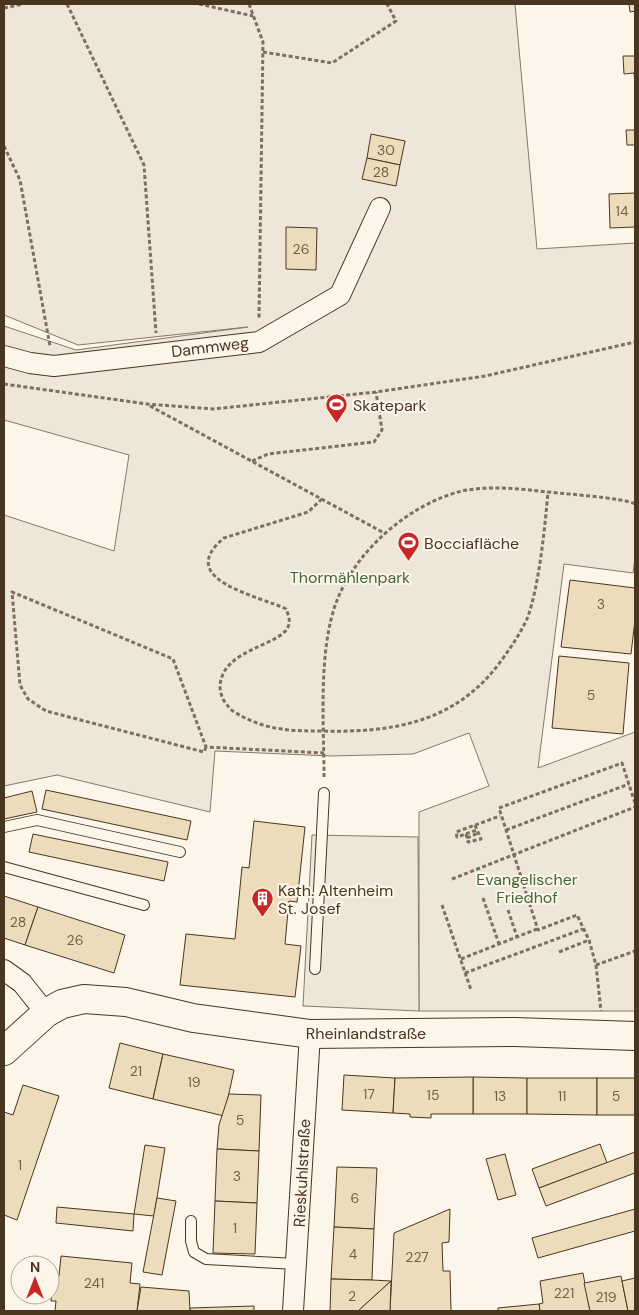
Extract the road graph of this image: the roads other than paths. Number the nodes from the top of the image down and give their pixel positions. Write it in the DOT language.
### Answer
graph roads {
  1 [pos="380,208"];
  2 [pos="4,356"];
  3 [pos="324,793"];
  4 [pos="4,828"];
  5 [pos="180,852"];
  6 [pos="4,867"];
  7 [pos="144,905"];
  8 [pos="315,969"];
  9 [pos="4,970"];
  10 [pos="46,1013"];
  11 [pos="310,1034"];
  12 [pos="635,1036"];
  13 [pos="4,1051"];
  14 [pos="191,1221"];
  15 [pos="296,1264"];
  16 [pos="293,1311"];
  1 -- 2 [label="street, Dammweg"];
  3 -- 8 [label="lane"];
  4 -- 5 [label="lane"];
  6 -- 7 [label="lane"];
  9 -- 10 [label="street"];
  10 -- 11 [label="street, Rheinlandstraße"];
  10 -- 13 [label="street, Rheinlandstraße"];
  11 -- 12 [label="street, Rheinlandstraße"];
  11 -- 15 [label="street, Rieskuhlstraße"];
  14 -- 15 [label="lane"];
  15 -- 16 [label="street, Rieskuhlstraße"];
}
